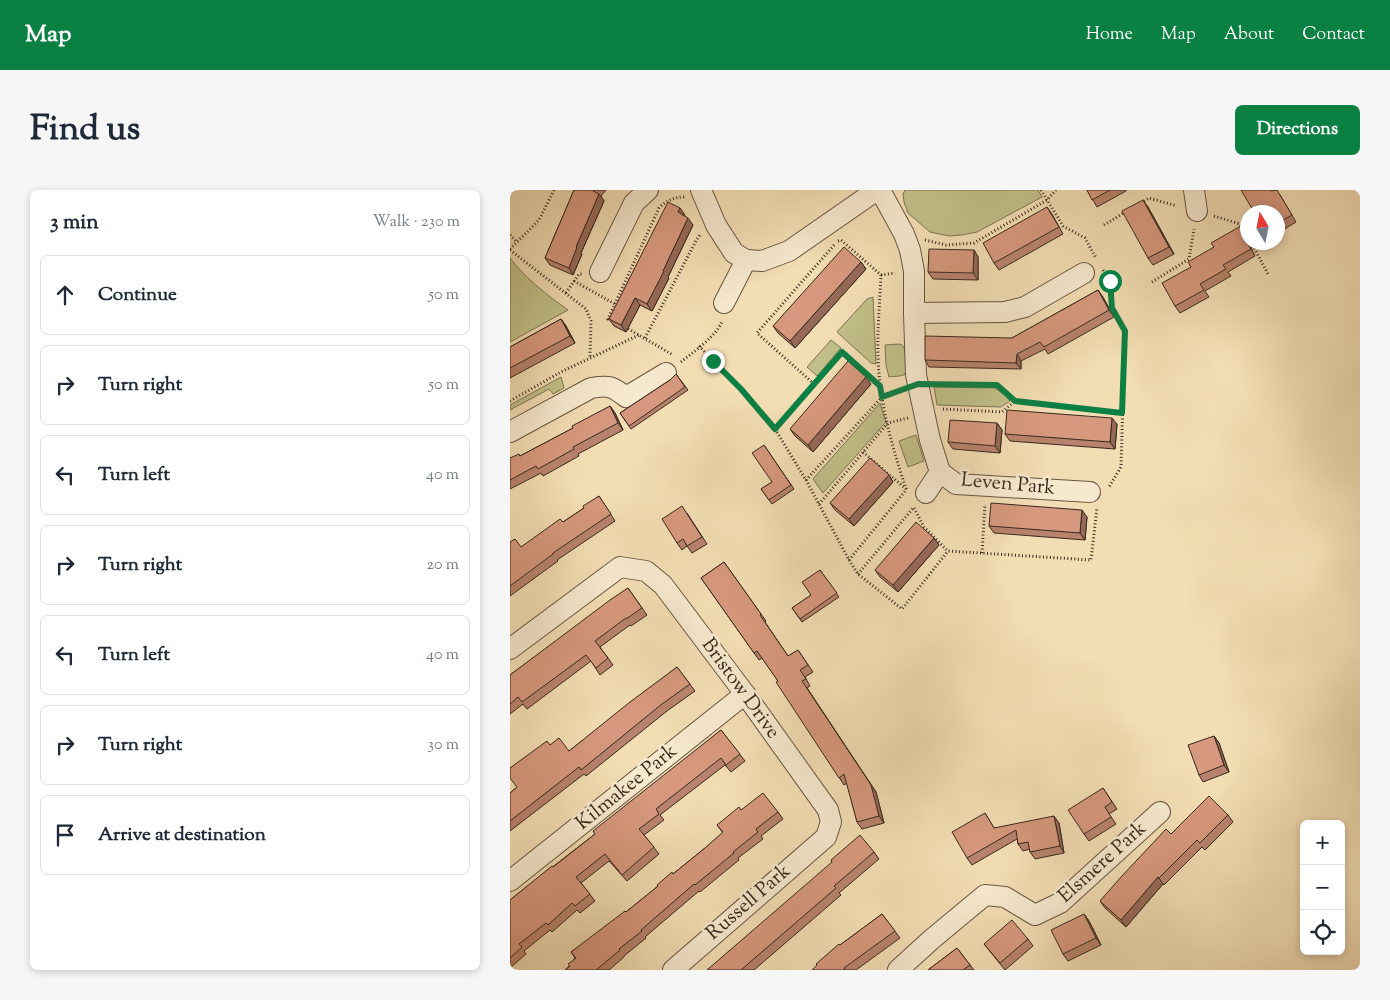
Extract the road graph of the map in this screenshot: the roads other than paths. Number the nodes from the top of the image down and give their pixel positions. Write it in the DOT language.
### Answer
graph roads {
  1 [pos="648,190"];
  2 [pos="879,190"];
  3 [pos="1194,190"];
  4 [pos="702,193"];
  5 [pos="1197,211"];
  6 [pos="740,256"];
  7 [pos="1095,267"];
  8 [pos="600,272"];
  9 [pos="724,303"];
  10 [pos="914,312"];
  11 [pos="666,373"];
  12 [pos="510,432"];
  13 [pos="940,472"];
  14 [pos="1099,495"];
  15 [pos="914,498"];
  16 [pos="510,649"];
  17 [pos="745,694"];
  18 [pos="1160,812"];
  19 [pos="826,837"];
  20 [pos="510,881"];
  21 [pos="673,970"];
  22 [pos="898,970"];
  1 -- 8 [label="street"];
  2 -- 6 [label="street"];
  2 -- 10 [label="street, Leven Park"];
  3 -- 5 [label="street"];
  4 -- 6 [label="street"];
  6 -- 9 [label="street"];
  7 -- 10 [label="street"];
  10 -- 13 [label="street, Leven Park"];
  11 -- 12 [label="street"];
  13 -- 14 [label="street, Leven Park"];
  13 -- 15 [label="street"];
  16 -- 17 [label="street, Bristow Drive"];
  17 -- 19 [label="street, Bristow Drive"];
  17 -- 20 [label="street, Kilmakee Park"];
  18 -- 22 [label="street, Elsmere Park"];
  19 -- 21 [label="street, Russell Park"];
}
